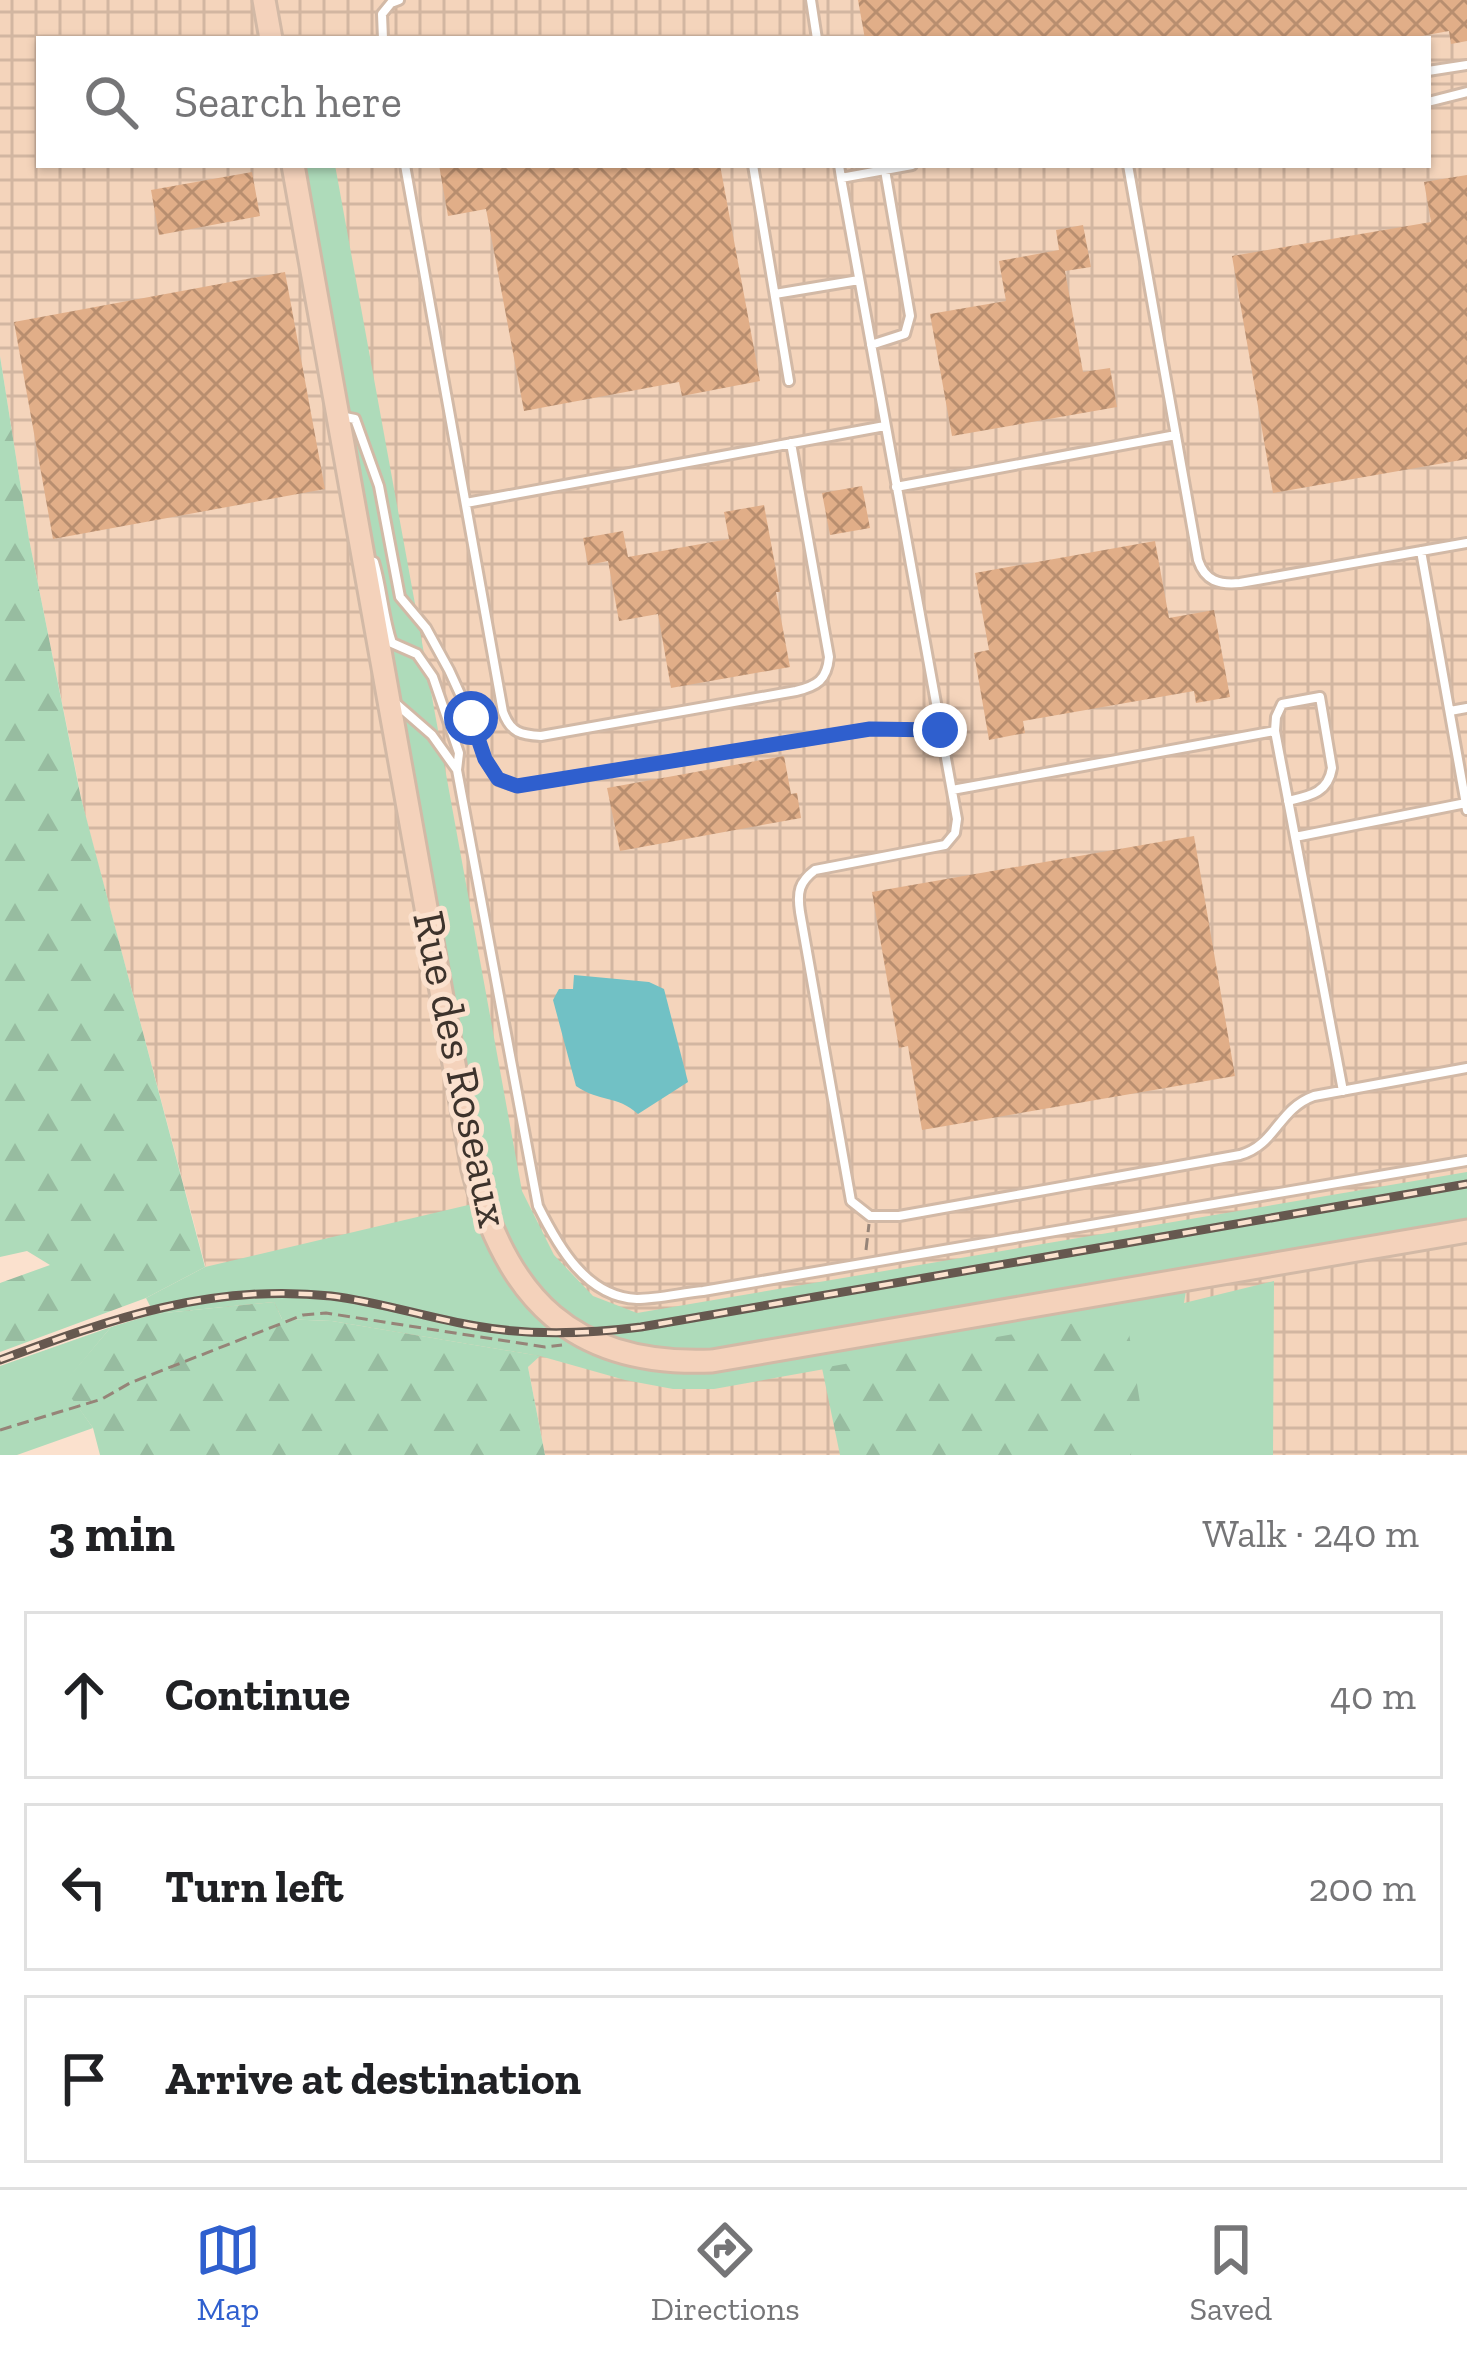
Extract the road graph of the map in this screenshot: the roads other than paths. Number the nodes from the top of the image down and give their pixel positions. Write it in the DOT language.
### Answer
graph roads {
  1 [pos="264,0"];
  2 [pos="399,0"];
  3 [pos="811,0"];
  4 [pos="270,36"];
  5 [pos="383,36"];
  6 [pos="817,36"];
  7 [pos="1467,64"];
  8 [pos="1431,70"];
  9 [pos="1467,92"];
  10 [pos="1431,101"];
  11 [pos="294,168"];
  12 [pos="406,168"];
  13 [pos="753,168"];
  14 [pos="839,168"];
  15 [pos="896,168"];
  16 [pos="1129,168"];
  17 [pos="886,170"];
  18 [pos="841,178"];
  19 [pos="859,280"];
  20 [pos="775,294"];
  21 [pos="871,346"];
  22 [pos="790,381"];
  23 [pos="337,416"];
  24 [pos="885,426"];
  25 [pos="1176,435"];
  26 [pos="791,443"];
  27 [pos="896,487"];
  28 [pos="466,503"];
  29 [pos="1467,543"];
  30 [pos="1421,551"];
  31 [pos="363,559"];
  32 [pos="388,696"];
  33 [pos="1467,708"];
  34 [pos="1450,711"];
  35 [pos="940,730"];
  36 [pos="1275,731"];
  37 [pos="457,770"];
  38 [pos="952,790"];
  39 [pos="1288,801"];
  40 [pos="1466,806"];
  41 [pos="1295,837"];
  42 [pos="1467,1068"];
  43 [pos="1343,1091"];
  44 [pos="1467,1161"];
  45 [pos="1467,1231"];
  1 -- 4 [label="street"];
  2 -- 5 [label="lane"];
  3 -- 6 [label="lane"];
  7 -- 8 [label="lane"];
  9 -- 10 [label="lane"];
  11 -- 23 [label="street, Rue des Roseaux"];
  12 -- 28 [label="lane"];
  13 -- 20 [label="lane"];
  14 -- 18 [label="lane"];
  15 -- 17 [label="lane"];
  16 -- 25 [label="lane"];
  17 -- 18 [label="lane"];
  17 -- 21 [label="lane"];
  18 -- 19 [label="lane"];
  19 -- 20 [label="lane"];
  19 -- 21 [label="lane"];
  20 -- 22 [label="lane"];
  21 -- 24 [label="lane"];
  23 -- 31 [label="street, Rue des Roseaux"];
  23 -- 35 [label="lane"];
  24 -- 26 [label="lane"];
  24 -- 27 [label="lane"];
  25 -- 27 [label="lane"];
  25 -- 30 [label="lane"];
  26 -- 28 [label="lane"];
  26 -- 28 [label="lane"];
  27 -- 35 [label="lane"];
  29 -- 30 [label="lane"];
  30 -- 34 [label="lane"];
  31 -- 32 [label="street, Rue des Roseaux"];
  31 -- 37 [label="lane"];
  32 -- 37 [label="lane"];
  32 -- 45 [label="street, Rue des Roseaux"];
  33 -- 34 [label="lane"];
  34 -- 40 [label="lane"];
  35 -- 38 [label="lane"];
  36 -- 38 [label="lane"];
  36 -- 39 [label="lane"];
  36 -- 39 [label="lane"];
  37 -- 44 [label="lane"];
  38 -- 43 [label="lane"];
  39 -- 41 [label="lane"];
  40 -- 41 [label="lane"];
  41 -- 43 [label="lane"];
  42 -- 43 [label="lane"];
}
